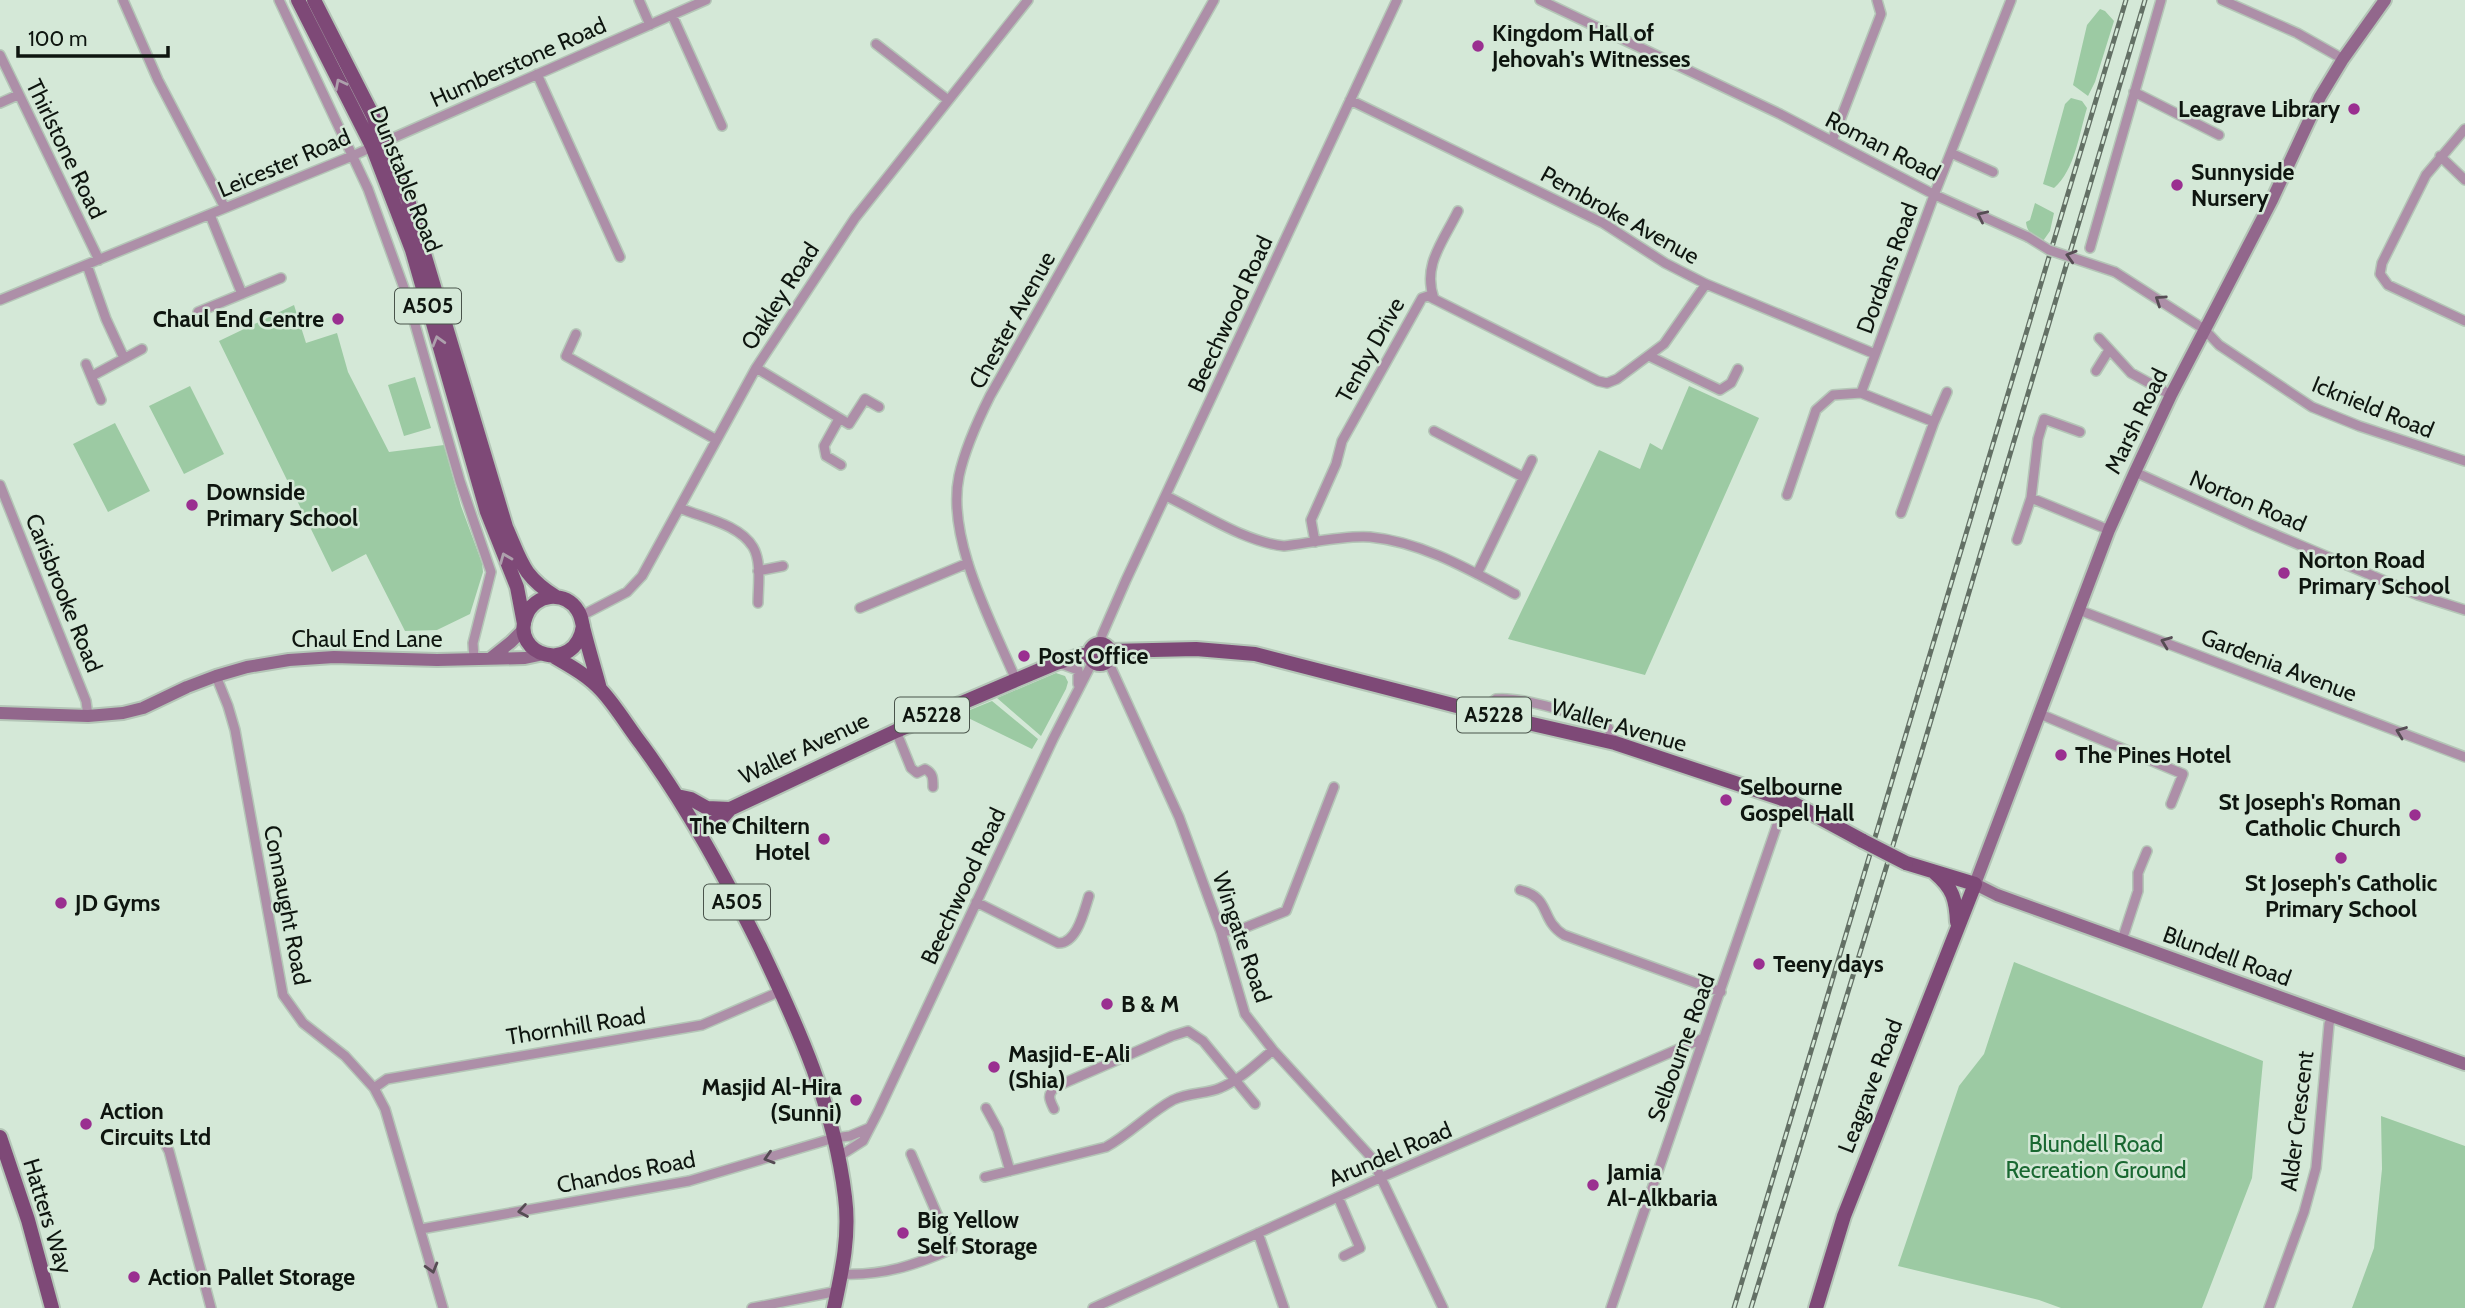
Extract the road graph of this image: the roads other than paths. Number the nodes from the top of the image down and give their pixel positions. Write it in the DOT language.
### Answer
graph roads {
  1 [pos="123,0"];
  2 [pos="279,0"];
  3 [pos="298,0"];
  4 [pos="314,0"];
  5 [pos="639,0"];
  6 [pos="706,0"];
  7 [pos="1028,0"];
  8 [pos="1214,0"];
  9 [pos="1397,0"];
  10 [pos="1540,0"];
  11 [pos="1877,0"];
  12 [pos="2011,0"];
  13 [pos="2161,0"];
  14 [pos="2222,0"];
  15 [pos="2385,0"];
  16 [pos="672,15"];
  17 [pos="650,25"];
  18 [pos="876,44"];
  19 [pos="0,55"];
  20 [pos="2343,59"];
  21 [pos="537,74"];
  22 [pos="2134,92"];
  23 [pos="18,95"];
  24 [pos="948,100"];
  25 [pos="1350,100"];
  26 [pos="0,103"];
  27 [pos="722,126"];
  28 [pos="2465,129"];
  29 [pos="2219,135"];
  30 [pos="1832,141"];
  31 [pos="378,144"];
  32 [pos="1951,153"];
  33 [pos="352,156"];
  34 [pos="2441,156"];
  35 [pos="1993,172"];
  36 [pos="2465,180"];
  37 [pos="1935,195"];
  38 [pos="225,208"];
  39 [pos="1458,211"];
  40 [pos="210,215"];
  41 [pos="2090,247"];
  42 [pos="620,257"];
  43 [pos="99,260"];
  44 [pos="87,265"];
  45 [pos="281,278"];
  46 [pos="1706,284"];
  47 [pos="404,288"];
  48 [pos="242,294"];
  49 [pos="1434,299"];
  50 [pos="0,300"];
  51 [pos="408,300"];
  52 [pos="198,312"];
  53 [pos="2465,321"];
  54 [pos="2204,329"];
  55 [pos="576,334"];
  56 [pos="2099,338"];
  57 [pos="142,349"];
  58 [pos="2109,350"];
  59 [pos="1875,355"];
  60 [pos="1649,356"];
  61 [pos="124,358"];
  62 [pos="86,364"];
  63 [pos="756,368"];
  64 [pos="1738,369"];
  65 [pos="2096,370"];
  66 [pos="92,376"];
  67 [pos="1947,392"];
  68 [pos="1861,393"];
  69 [pos="2171,395"];
  70 [pos="101,400"];
  71 [pos="879,407"];
  72 [pos="839,419"];
  73 [pos="1934,422"];
  74 [pos="1434,430"];
  75 [pos="2080,432"];
  76 [pos="715,439"];
  77 [pos="1532,460"];
  78 [pos="2465,461"];
  79 [pos="841,465"];
  80 [pos="2134,471"];
  81 [pos="1523,477"];
  82 [pos="0,485"];
  83 [pos="1787,495"];
  84 [pos="1166,496"];
  85 [pos="2031,498"];
  86 [pos="680,508"];
  87 [pos="1901,513"];
  88 [pos="2109,530"];
  89 [pos="2017,540"];
  90 [pos="1315,542"];
  91 [pos="968,564"];
  92 [pos="783,566"];
  93 [pos="758,570"];
  94 [pos="1477,574"];
  95 [pos="1515,594"];
  96 [pos="556,597"];
  97 [pos="758,603"];
  98 [pos="860,608"];
  99 [pos="2079,610"];
  100 [pos="2465,610"];
  101 [pos="582,621"];
  102 [pos="524,626"];
  103 [pos="1101,654"];
  104 [pos="549,655"];
  105 [pos="491,658"];
  106 [pos="474,659"];
  107 [pos="1056,663"];
  108 [pos="216,676"];
  109 [pos="1016,680"];
  110 [pos="600,689"];
  111 [pos="1077,690"];
  112 [pos="0,713"];
  113 [pos="2040,714"];
  114 [pos="88,716"];
  115 [pos="896,731"];
  116 [pos="2465,757"];
  117 [pos="933,787"];
  118 [pos="1334,787"];
  119 [pos="677,796"];
  120 [pos="1786,799"];
  121 [pos="2171,804"];
  122 [pos="730,809"];
  123 [pos="698,830"];
  124 [pos="2147,850"];
  125 [pos="1935,873"];
  126 [pos="1975,884"];
  127 [pos="1520,890"];
  128 [pos="1089,896"];
  129 [pos="975,902"];
  130 [pos="1957,927"];
  131 [pos="1221,932"];
  132 [pos="2122,940"];
  133 [pos="781,990"];
  134 [pos="1721,992"];
  135 [pos="2332,1017"];
  136 [pos="1704,1038"];
  137 [pos="1273,1049"];
  138 [pos="2465,1064"];
  139 [pos="1234,1079"];
  140 [pos="374,1087"];
  141 [pos="1255,1104"];
  142 [pos="986,1108"];
  143 [pos="1054,1109"];
  144 [pos="869,1128"];
  145 [pos="0,1137"];
  146 [pos="834,1138"];
  147 [pos="164,1142"];
  148 [pos="911,1154"];
  149 [pos="838,1157"];
  150 [pos="1010,1171"];
  151 [pos="985,1177"];
  152 [pos="1382,1177"];
  153 [pos="1338,1197"];
  154 [pos="421,1228"];
  155 [pos="1258,1233"];
  156 [pos="1344,1256"];
  157 [pos="842,1274"];
  158 [pos="838,1290"];
  159 [pos="52,1308"];
  160 [pos="211,1308"];
  161 [pos="443,1308"];
  162 [pos="752,1308"];
  163 [pos="834,1308"];
  164 [pos="1093,1308"];
  165 [pos="1284,1308"];
  166 [pos="1443,1308"];
  167 [pos="1611,1308"];
  168 [pos="1816,1308"];
  169 [pos="2269,1308"];
  1 -- 38 [label="street"];
  2 -- 33 [label="street, Dunstable Road"];
  31 -- 3 [label="main road, Dunstable Road / A505, one-way"];
  4 -- 31 [label="main road, Dunstable Road"];
  5 -- 17 [label="street"];
  6 -- 16 [label="street, Humberstone Road"];
  7 -- 24 [label="street, Oakley Road"];
  8 -- 91 [label="street, Chester Avenue"];
  9 -- 25 [label="street, Beechwood Road"];
  10 -- 30 [label="street, Roman Road"];
  11 -- 30 [label="street"];
  12 -- 32 [label="street, Dordans Road"];
  13 -- 22 [label="street"];
  14 -- 20 [label="street"];
  15 -- 20 [label="street, Marsh Road"];
  16 -- 17 [label="street, Humberstone Road"];
  16 -- 27 [label="street"];
  17 -- 21 [label="street, Humberstone Road"];
  18 -- 24 [label="street"];
  19 -- 23 [label="street, Thirlstone Road"];
  20 -- 54 [label="street, Marsh Road"];
  21 -- 31 [label="street, Humberstone Road"];
  21 -- 42 [label="street"];
  22 -- 29 [label="street"];
  22 -- 41 [label="street"];
  23 -- 26 [label="street"];
  23 -- 43 [label="street, Thirlstone Road"];
  24 -- 63 [label="street, Oakley Road"];
  25 -- 46 [label="street, Pembroke Avenue"];
  25 -- 84 [label="street, Beechwood Road"];
  28 -- 34 [label="street"];
  30 -- 37 [label="street, Roman Road"];
  31 -- 33 [label="street, Leicester Road"];
  31 -- 96 [label="main road, Dunstable Road / A505"];
  102 -- 31 [label="main road, Dunstable Road / A505, one-way"];
  32 -- 35 [label="street"];
  32 -- 37 [label="street, Dordans Road"];
  33 -- 38 [label="street, Leicester Road"];
  33 -- 47 [label="street, Dunstable Road"];
  34 -- 36 [label="street"];
  34 -- 53 [label="street"];
  54 -- 37 [label="street, Roman Road, one-way, bridge"];
  37 -- 59 [label="street, Dordans Road"];
  38 -- 40 [label="street, Leicester Road"];
  39 -- 49 [label="street"];
  40 -- 43 [label="street, Leicester Road"];
  40 -- 48 [label="street, Leicester Road"];
  43 -- 44 [label="street, Leicester Road"];
  44 -- 50 [label="street, Leicester Road"];
  44 -- 61 [label="street"];
  45 -- 48 [label="street"];
  46 -- 59 [label="street, Pembroke Avenue"];
  46 -- 60 [label="street, Tenby Drive"];
  48 -- 52 [label="street"];
  49 -- 60 [label="street, Tenby Drive"];
  49 -- 90 [label="street, Tenby Drive"];
  51 -- 106 [label="street"];
  54 -- 69 [label="street, Marsh Road"];
  54 -- 78 [label="street, Icknield Road"];
  55 -- 76 [label="street"];
  56 -- 58 [label="street"];
  57 -- 61 [label="street"];
  58 -- 65 [label="street"];
  58 -- 69 [label="street"];
  59 -- 68 [label="street, Dordans Road"];
  60 -- 64 [label="street"];
  61 -- 66 [label="street"];
  62 -- 66 [label="street"];
  63 -- 72 [label="street"];
  63 -- 76 [label="street, Oakley Road"];
  66 -- 70 [label="street"];
  67 -- 73 [label="street"];
  68 -- 73 [label="street"];
  68 -- 83 [label="street"];
  69 -- 80 [label="street, Marsh Road"];
  71 -- 72 [label="street"];
  72 -- 79 [label="street"];
  73 -- 87 [label="street"];
  74 -- 81 [label="street"];
  75 -- 85 [label="street"];
  76 -- 86 [label="street, Oakley Road"];
  77 -- 81 [label="street"];
  80 -- 88 [label="street, Marsh Road"];
  80 -- 100 [label="street, Norton Road"];
  81 -- 94 [label="street"];
  82 -- 114 [label="street, Carisbrooke Road"];
  84 -- 90 [label="street"];
  84 -- 103 [label="street, Beechwood Road"];
  85 -- 88 [label="street"];
  85 -- 89 [label="street"];
  86 -- 93 [label="street"];
  86 -- 101 [label="street, Oakley Road"];
  88 -- 99 [label="street, Marsh Road"];
  90 -- 94 [label="street"];
  91 -- 98 [label="street"];
  91 -- 109 [label="street, Chester Avenue"];
  92 -- 93 [label="street"];
  93 -- 97 [label="street"];
  94 -- 95 [label="street"];
  96 -- 101 [label="main road"];
  96 -- 102 [label="main road"];
  99 -- 113 [label="street, Marsh Road"];
  116 -- 99 [label="street, Gardenia Avenue, one-way"];
  101 -- 104 [label="main road"];
  101 -- 110 [label="main road, A505"];
  102 -- 104 [label="main road"];
  102 -- 105 [label="street"];
  103 -- 107 [label="main road, Waller Avenue / A5228"];
  103 -- 111 [label="street, Beechwood Road"];
  103 -- 120 [label="main road, Waller Avenue / A5228"];
  103 -- 131 [label="street, Wingate Road"];
  104 -- 105 [label="street, Chaul End Lane"];
  104 -- 110 [label="main road, A505"];
  105 -- 106 [label="street, Chaul End Lane"];
  106 -- 108 [label="street, Chaul End Lane"];
  107 -- 109 [label="main road, Waller Avenue / A5228"];
  107 -- 111 [label="street"];
  108 -- 114 [label="street, Chaul End Lane"];
  108 -- 140 [label="street, Connaught Road"];
  109 -- 115 [label="main road, Waller Avenue / A5228"];
  110 -- 119 [label="main road, A505"];
  111 -- 129 [label="street, Beechwood Road"];
  112 -- 114 [label="street, Chaul End Lane"];
  113 -- 121 [label="street"];
  113 -- 126 [label="street, Marsh Road"];
  115 -- 117 [label="street"];
  115 -- 122 [label="main road, Waller Avenue / A5228"];
  118 -- 131 [label="street"];
  119 -- 122 [label="main road"];
  119 -- 123 [label="main road, A505"];
  120 -- 125 [label="main road, Waller Avenue / A5228, bridge"];
  120 -- 134 [label="street, Selbourne Road"];
  122 -- 123 [label="main road, Waller Avenue / A5228"];
  123 -- 133 [label="main road, A505"];
  124 -- 132 [label="street"];
  125 -- 126 [label="main road, Waller Avenue / A5228"];
  125 -- 130 [label="main road"];
  126 -- 130 [label="main road, Leagrave Road"];
  126 -- 132 [label="street, Blundell Road"];
  127 -- 134 [label="street"];
  128 -- 129 [label="street"];
  129 -- 144 [label="street, Beechwood Road"];
  130 -- 168 [label="main road, Leagrave Road"];
  131 -- 137 [label="street, Wingate Road"];
  132 -- 135 [label="street, Blundell Road"];
  133 -- 140 [label="street, Thornhill Road"];
  133 -- 146 [label="main road, A505"];
  134 -- 136 [label="street, Selbourne Road"];
  135 -- 138 [label="street, Blundell Road"];
  135 -- 169 [label="street, Alder Crescent"];
  136 -- 152 [label="street, Arundel Road"];
  136 -- 167 [label="street, Selbourne Road"];
  137 -- 139 [label="street"];
  137 -- 152 [label="street, Wingate Road"];
  139 -- 141 [label="street"];
  139 -- 143 [label="street"];
  139 -- 150 [label="street"];
  140 -- 154 [label="street, Connaught Road"];
  142 -- 150 [label="street"];
  144 -- 146 [label="street"];
  144 -- 149 [label="street, Beechwood Road"];
  145 -- 159 [label="main road, Hatters Way"];
  146 -- 149 [label="main road, A505"];
  146 -- 154 [label="street, Chandos Road, one-way"];
  147 -- 160 [label="street"];
  148 -- 157 [label="street"];
  149 -- 157 [label="main road, A505"];
  150 -- 151 [label="street"];
  152 -- 153 [label="street, Arundel Road"];
  152 -- 166 [label="street, Wingate Road"];
  153 -- 155 [label="street, Arundel Road"];
  153 -- 156 [label="street"];
  154 -- 161 [label="street, Connaught Road, one-way"];
  155 -- 164 [label="street, Arundel Road"];
  155 -- 165 [label="street"];
  157 -- 158 [label="main road, A505"];
  158 -- 162 [label="street"];
  158 -- 163 [label="main road, A505"];
}
